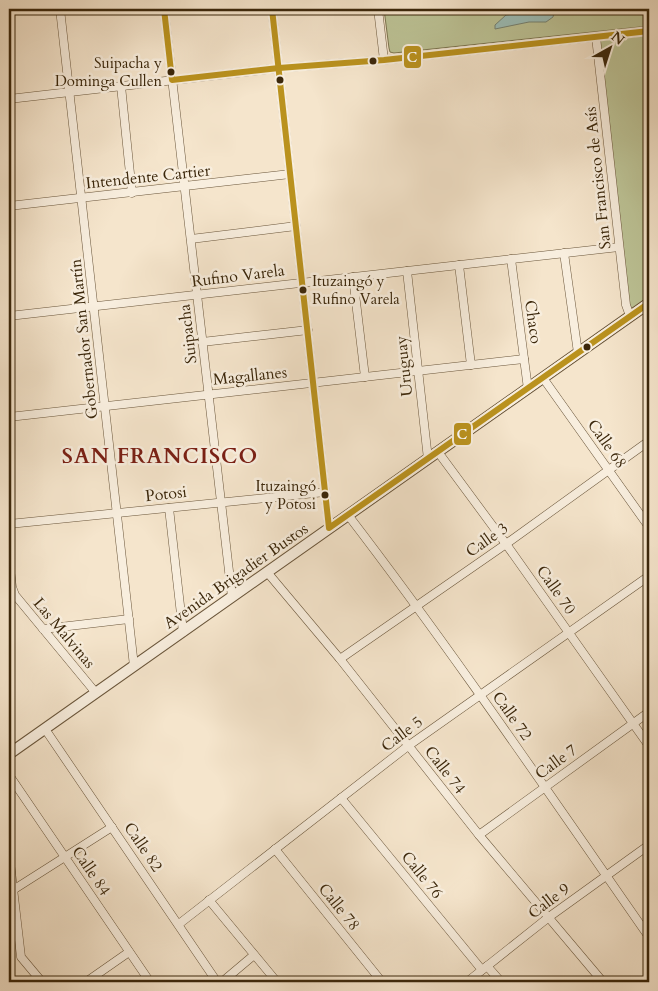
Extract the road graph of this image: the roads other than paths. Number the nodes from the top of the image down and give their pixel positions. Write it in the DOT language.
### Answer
graph roads {
  1 [pos="60,9"];
  2 [pos="164,9"];
  3 [pos="272,9"];
  4 [pos="378,9"];
  5 [pos="649,31"];
  6 [pos="596,37"];
  7 [pos="384,60"];
  8 [pos="279,68"];
  9 [pos="172,80"];
  10 [pos="121,86"];
  11 [pos="70,92"];
  12 [pos="9,99"];
  13 [pos="290,174"];
  14 [pos="184,187"];
  15 [pos="132,193"];
  16 [pos="82,198"];
  17 [pos="9,206"];
  18 [pos="296,226"];
  19 [pos="191,240"];
  20 [pos="619,247"];
  21 [pos="564,253"];
  22 [pos="510,259"];
  23 [pos="459,265"];
  24 [pos="407,271"];
  25 [pos="354,277"];
  26 [pos="302,283"];
  27 [pos="197,295"];
  28 [pos="648,305"];
  29 [pos="94,307"];
  30 [pos="9,316"];
  31 [pos="630,316"];
  32 [pos="308,330"];
  33 [pos="202,342"];
  34 [pos="578,353"];
  35 [pos="524,359"];
  36 [pos="471,365"];
  37 [pos="418,371"];
  38 [pos="365,377"];
  39 [pos="543,378"];
  40 [pos="314,383"];
  41 [pos="528,389"];
  42 [pos="208,395"];
  43 [pos="105,406"];
  44 [pos="9,417"];
  45 [pos="649,441"];
  46 [pos="438,452"];
  47 [pos="428,459"];
  48 [pos="609,470"];
  49 [pos="326,492"];
  50 [pos="221,502"];
  51 [pos="169,508"];
  52 [pos="117,513"];
  53 [pos="348,515"];
  54 [pos="9,524"];
  55 [pos="649,527"];
  56 [pos="329,528"];
  57 [pos="506,544"];
  58 [pos="9,560"];
  59 [pos="267,572"];
  60 [pos="649,576"];
  61 [pos="232,597"];
  62 [pos="416,605"];
  63 [pos="129,619"];
  64 [pos="43,629"];
  65 [pos="183,632"];
  66 [pos="569,633"];
  67 [pos="340,659"];
  68 [pos="134,666"];
  69 [pos="96,693"];
  70 [pos="479,694"];
  71 [pos="649,712"];
  72 [pos="634,724"];
  73 [pos="45,729"];
  74 [pos="408,746"];
  75 [pos="649,746"];
  76 [pos="9,754"];
  77 [pos="9,775"];
  78 [pos="546,786"];
  79 [pos="341,798"];
  80 [pos="112,827"];
  81 [pos="479,835"];
  82 [pos="649,845"];
  83 [pos="276,849"];
  84 [pos="9,854"];
  85 [pos="65,857"];
  86 [pos="606,875"];
  87 [pos="13,890"];
  88 [pos="209,900"];
  89 [pos="549,917"];
  90 [pos="179,924"];
  91 [pos="649,937"];
  92 [pos="129,952"];
  93 [pos="254,955"];
  94 [pos="485,968"];
  95 [pos="42,982"];
  96 [pos="86,982"];
  97 [pos="150,982"];
  98 [pos="217,982"];
  99 [pos="222,982"];
  100 [pos="277,982"];
  101 [pos="382,982"];
  102 [pos="467,982"];
  103 [pos="501,982"];
  104 [pos="603,982"];
  1 -- 11 [label="street, Gobernador San Martín"];
  2 -- 9 [label="street, Suipacha"];
  3 -- 8 [label="street"];
  4 -- 7 [label="street"];
  5 -- 6 [label="street"];
  6 -- 7 [label="street"];
  6 -- 20 [label="street, San Francisco de Asís"];
  7 -- 8 [label="street"];
  8 -- 9 [label="street"];
  8 -- 13 [label="street"];
  9 -- 10 [label="street"];
  9 -- 14 [label="street, Suipacha"];
  10 -- 11 [label="street"];
  10 -- 15 [label="street"];
  11 -- 12 [label="street"];
  11 -- 16 [label="street, Gobernador San Martín"];
  13 -- 14 [label="street, Intendente Cartier"];
  13 -- 18 [label="street"];
  14 -- 15 [label="street, Intendente Cartier"];
  14 -- 19 [label="street, Suipacha"];
  15 -- 16 [label="street, Intendente Cartier"];
  16 -- 17 [label="street, Intendente Cartier"];
  16 -- 29 [label="street, Gobernador San Martín"];
  18 -- 19 [label="street"];
  18 -- 26 [label="street"];
  19 -- 27 [label="street, Suipacha"];
  20 -- 21 [label="street, Rufino Varela"];
  20 -- 31 [label="street, San Francisco de Asís"];
  21 -- 22 [label="street, Rufino Varela"];
  21 -- 34 [label="street"];
  22 -- 23 [label="street, Rufino Varela"];
  22 -- 35 [label="street, Chaco"];
  23 -- 24 [label="street, Rufino Varela"];
  23 -- 36 [label="street"];
  24 -- 25 [label="street, Rufino Varela"];
  24 -- 37 [label="street, Uruguay"];
  25 -- 26 [label="street, Rufino Varela"];
  25 -- 38 [label="street"];
  26 -- 27 [label="street, Rufino Varela"];
  26 -- 32 [label="street"];
  27 -- 29 [label="street, Rufino Varela"];
  27 -- 33 [label="street, Suipacha"];
  28 -- 31 [label="street, Avenida Brigadier Bustos"];
  29 -- 30 [label="street, Rufino Varela"];
  29 -- 43 [label="street, Gobernador San Martín"];
  31 -- 34 [label="street, Avenida Brigadier Bustos"];
  32 -- 33 [label="street"];
  32 -- 40 [label="street"];
  33 -- 42 [label="street, Suipacha"];
  34 -- 39 [label="street, Avenida Brigadier Bustos"];
  35 -- 36 [label="street, Magallanes"];
  35 -- 41 [label="street, Chaco"];
  36 -- 37 [label="street, Magallanes"];
  37 -- 38 [label="street, Magallanes"];
  37 -- 47 [label="street, Uruguay"];
  38 -- 40 [label="street, Magallanes"];
  39 -- 41 [label="street, Avenida Brigadier Bustos"];
  39 -- 48 [label="street, Calle 68"];
  40 -- 42 [label="street, Magallanes"];
  40 -- 49 [label="street"];
  41 -- 46 [label="street, Avenida Brigadier Bustos"];
  42 -- 43 [label="street, Magallanes"];
  42 -- 50 [label="street, Suipacha"];
  43 -- 44 [label="street, Magallanes"];
  43 -- 52 [label="street, Gobernador San Martín"];
  45 -- 48 [label="street, Calle 3"];
  46 -- 47 [label="street, Avenida Brigadier Bustos"];
  46 -- 57 [label="street, Calle 70"];
  47 -- 53 [label="street, Avenida Brigadier Bustos"];
  48 -- 55 [label="street, Calle 68"];
  48 -- 57 [label="street, Calle 3"];
  49 -- 50 [label="street, Potosi"];
  49 -- 56 [label="street"];
  50 -- 51 [label="street, Potosi"];
  50 -- 61 [label="street, Suipacha"];
  51 -- 52 [label="street, Potosi"];
  51 -- 65 [label="street"];
  52 -- 54 [label="street, Potosi"];
  52 -- 63 [label="street, Gobernador San Martín"];
  53 -- 56 [label="street, Avenida Brigadier Bustos"];
  53 -- 62 [label="street, Calle 72"];
  56 -- 59 [label="street, Avenida Brigadier Bustos"];
  57 -- 62 [label="street, Calle 3"];
  57 -- 66 [label="street, Calle 70"];
  58 -- 64 [label="street, Las Malvinas"];
  59 -- 61 [label="street, Avenida Brigadier Bustos"];
  59 -- 67 [label="street, Calle 74"];
  60 -- 66 [label="street, Calle 5"];
  61 -- 65 [label="street, Avenida Brigadier Bustos"];
  62 -- 67 [label="street, Calle 3"];
  62 -- 70 [label="street, Calle 72"];
  63 -- 64 [label="street"];
  63 -- 68 [label="street, Gobernador San Martín"];
  64 -- 69 [label="street, Las Malvinas"];
  65 -- 68 [label="street, Avenida Brigadier Bustos"];
  66 -- 70 [label="street, Calle 5"];
  66 -- 72 [label="street, Calle 70"];
  67 -- 74 [label="street, Calle 74"];
  68 -- 69 [label="street, Avenida Brigadier Bustos"];
  69 -- 73 [label="street, Avenida Brigadier Bustos"];
  70 -- 74 [label="street, Calle 5"];
  70 -- 78 [label="street, Calle 72"];
  71 -- 72 [label="street, Calle 7"];
  72 -- 75 [label="street, Calle 70"];
  72 -- 78 [label="street, Calle 7"];
  73 -- 76 [label="street, Avenida Brigadier Bustos"];
  73 -- 80 [label="street, Calle 82"];
  74 -- 79 [label="street, Calle 5"];
  74 -- 81 [label="street, Calle 74"];
  77 -- 85 [label="street, Calle 84"];
  78 -- 81 [label="street, Calle 7"];
  78 -- 86 [label="street, Calle 72"];
  79 -- 83 [label="street, Calle 5"];
  79 -- 94 [label="street, Calle 76"];
  80 -- 85 [label="street"];
  80 -- 90 [label="street, Calle 82"];
  81 -- 89 [label="street, Calle 74"];
  82 -- 86 [label="street, Calle 9"];
  83 -- 88 [label="street, Calle 5"];
  83 -- 101 [label="street, Calle 78"];
  84 -- 87 [label="street"];
  85 -- 87 [label="street"];
  85 -- 92 [label="street, Calle 84"];
  86 -- 89 [label="street, Calle 9"];
  86 -- 91 [label="street, Calle 72"];
  87 -- 95 [label="street"];
  88 -- 90 [label="street, Calle 5"];
  88 -- 93 [label="street"];
  89 -- 94 [label="street, Calle 9"];
  89 -- 104 [label="street, Calle 74"];
  90 -- 98 [label="street, Calle 82"];
  92 -- 96 [label="street"];
  92 -- 97 [label="street, Calle 84"];
  93 -- 99 [label="street"];
  93 -- 100 [label="street"];
  94 -- 102 [label="street, Calle 9"];
  94 -- 103 [label="street, Calle 76"];
}
